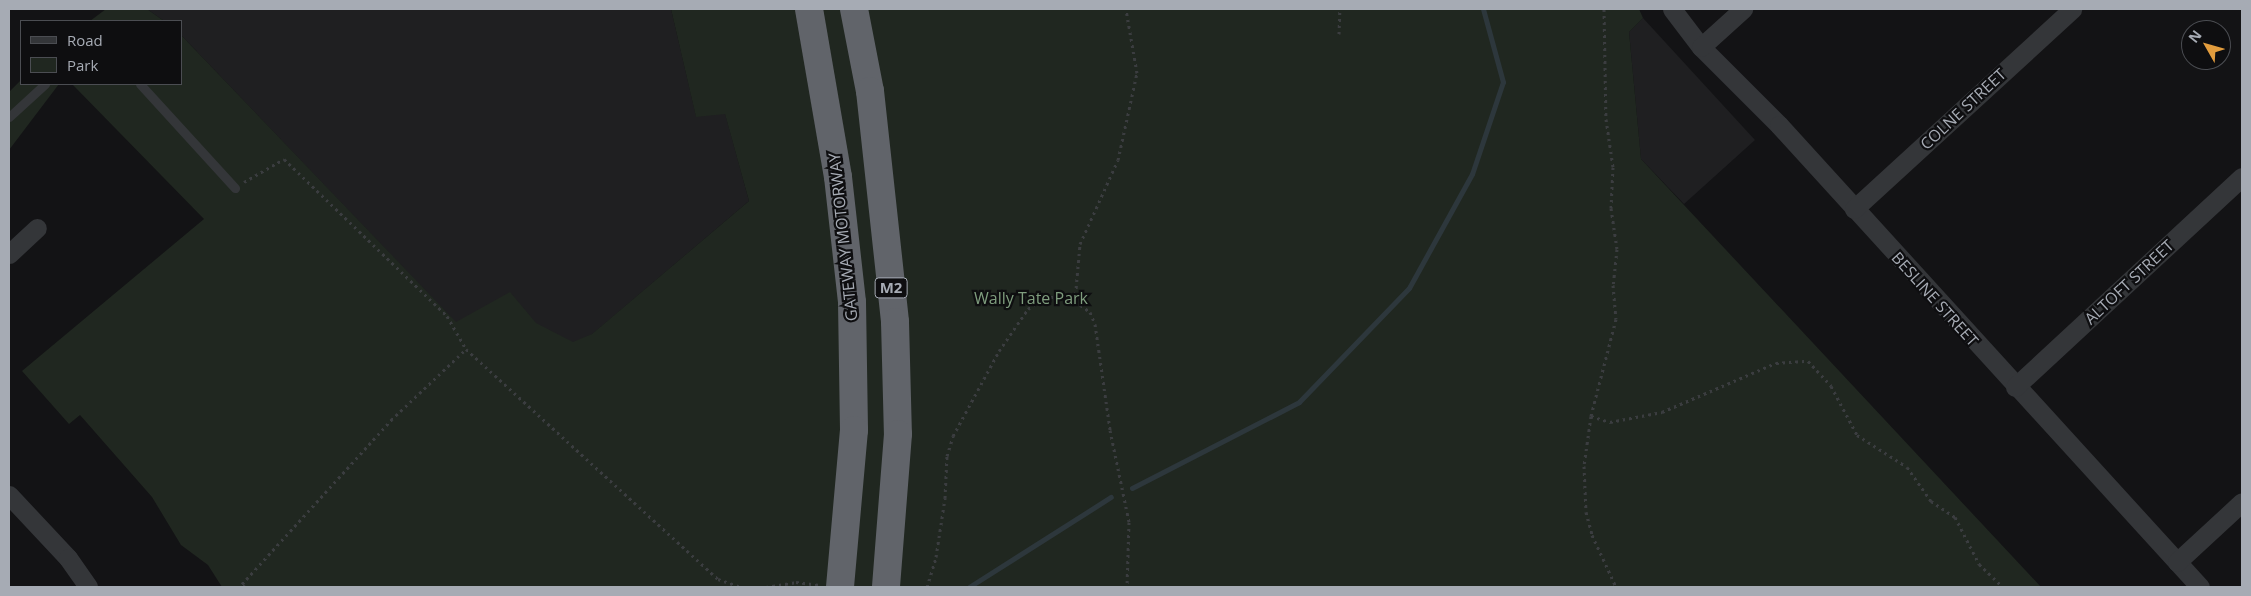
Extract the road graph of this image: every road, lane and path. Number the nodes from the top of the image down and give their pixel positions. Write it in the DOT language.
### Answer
graph roads {
  1 [pos="809,9"];
  2 [pos="854,9"];
  3 [pos="1126,9"];
  4 [pos="1340,9"];
  5 [pos="1604,9"];
  6 [pos="1672,9"];
  7 [pos="1743,9"];
  8 [pos="2072,9"];
  9 [pos="1339,34"];
  10 [pos="1701,47"];
  11 [pos="44,85"];
  12 [pos="141,85"];
  13 [pos="9,117"];
  14 [pos="2242,177"];
  15 [pos="235,188"];
  16 [pos="1854,209"];
  17 [pos="37,228"];
  18 [pos="9,254"];
  19 [pos="1075,302"];
  20 [pos="466,350"];
  21 [pos="2015,387"];
  22 [pos="1591,416"];
  23 [pos="9,495"];
  24 [pos="2242,502"];
  25 [pos="2176,562"];
  26 [pos="838,579"];
  27 [pos="888,579"];
  28 [pos="796,582"];
  29 [pos="88,587"];
  30 [pos="245,587"];
  31 [pos="741,587"];
  32 [pos="766,587"];
  33 [pos="795,587"];
  34 [pos="927,587"];
  35 [pos="1126,587"];
  36 [pos="1616,587"];
  37 [pos="2004,587"];
  38 [pos="2200,587"];
  1 -- 26 [label="highway, GATEWAY MOTORWAY / M2"];
  2 -- 27 [label="highway, M2"];
  3 -- 19 [label="path"];
  4 -- 9 [label="path"];
  5 -- 22 [label="path"];
  6 -- 10 [label="street, BESLINE STREET"];
  7 -- 10 [label="street"];
  8 -- 16 [label="street, COLNE STREET"];
  10 -- 16 [label="street, BESLINE STREET"];
  11 -- 13 [label="lane"];
  12 -- 15 [label="lane"];
  14 -- 21 [label="street, ALTOFT STREET"];
  15 -- 20 [label="path"];
  16 -- 21 [label="street, BESLINE STREET"];
  17 -- 18 [label="street"];
  19 -- 34 [label="path"];
  19 -- 35 [label="path"];
  20 -- 30 [label="path"];
  20 -- 31 [label="path"];
  21 -- 25 [label="street, BESLINE STREET"];
  22 -- 36 [label="path"];
  22 -- 37 [label="path"];
  23 -- 29 [label="street"];
  24 -- 25 [label="street"];
  25 -- 38 [label="street, BESLINE STREET"];
  26 -- 28 [label="path"];
  28 -- 32 [label="path"];
  28 -- 33 [label="path"];
}
